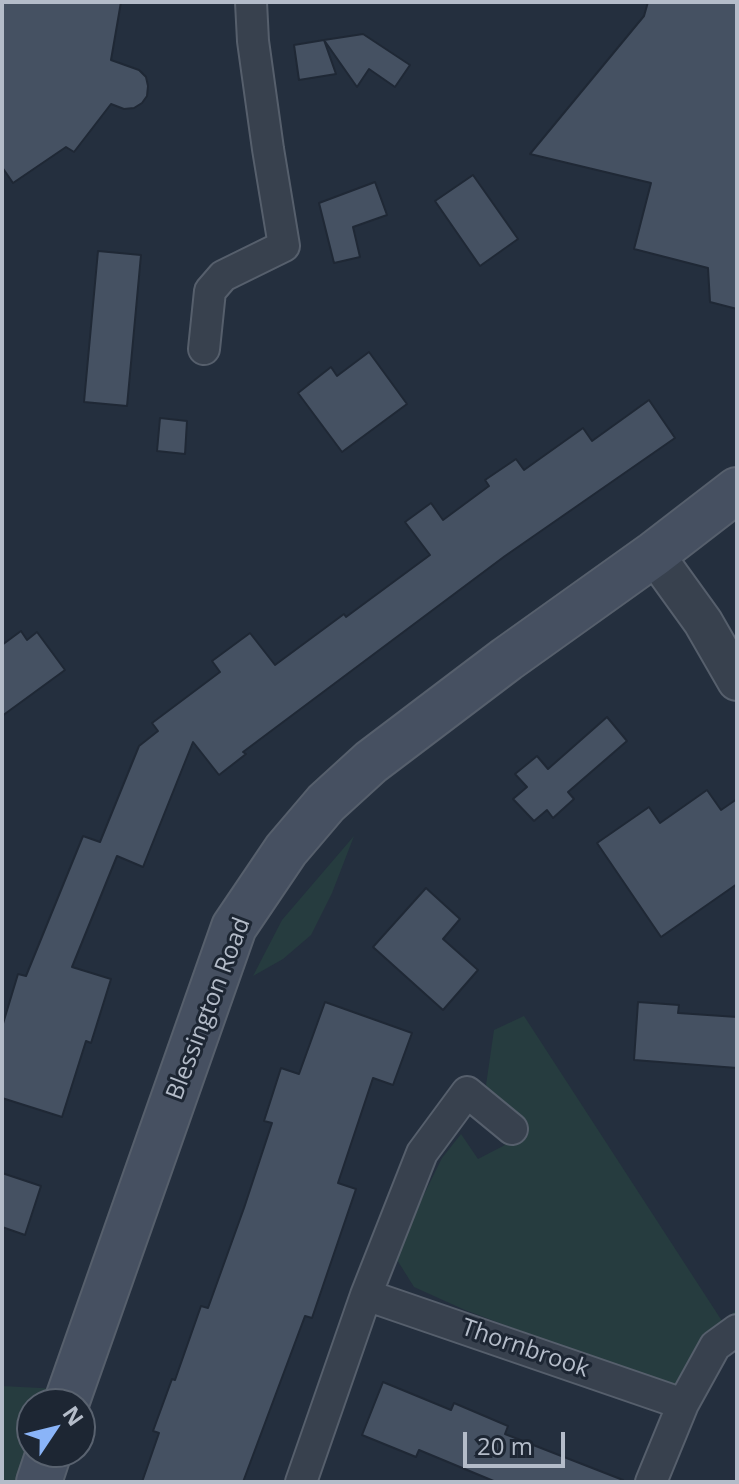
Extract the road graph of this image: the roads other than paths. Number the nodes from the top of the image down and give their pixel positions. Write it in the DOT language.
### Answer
graph roads {
  1 [pos="251,2"];
  2 [pos="204,349"];
  3 [pos="737,490"];
  4 [pos="654,554"];
  5 [pos="737,681"];
  6 [pos="512,1129"];
  7 [pos="366,1295"];
  8 [pos="737,1330"];
  9 [pos="72,1388"];
  10 [pos="683,1404"];
  11 [pos="301,1482"];
  12 [pos="651,1482"];
  1 -- 2 [label="street"];
  3 -- 4 [label="main road, Blessington Road"];
  4 -- 5 [label="street"];
  4 -- 9 [label="main road, Blessington Road"];
  6 -- 7 [label="street"];
  7 -- 10 [label="street, Thornbrook"];
  7 -- 11 [label="street"];
  8 -- 10 [label="street"];
  10 -- 12 [label="street"];
}
